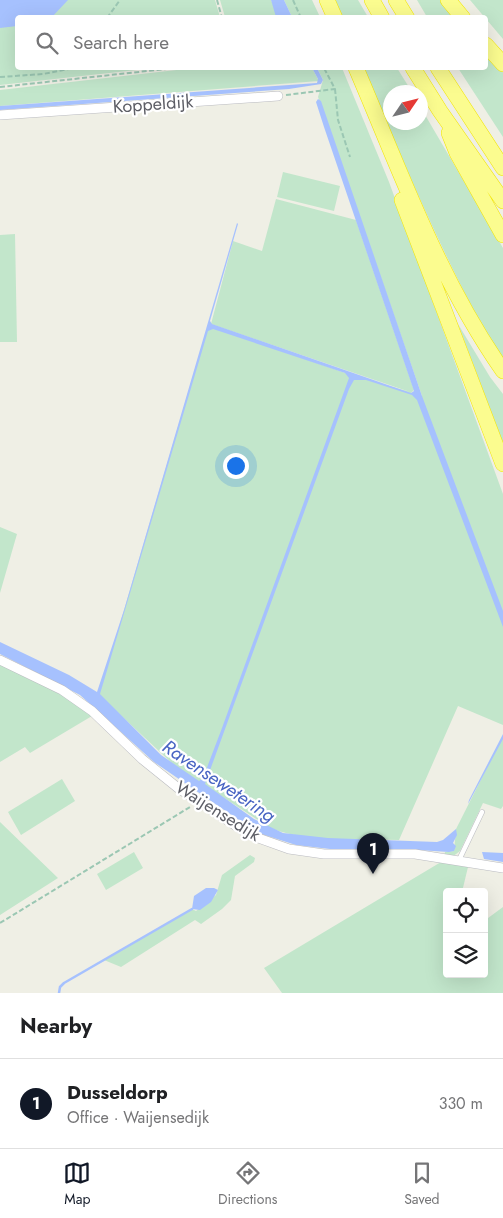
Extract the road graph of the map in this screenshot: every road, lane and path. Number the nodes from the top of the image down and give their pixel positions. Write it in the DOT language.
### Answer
graph roads {
  1 [pos="120,0"];
  2 [pos="217,0"];
  3 [pos="293,0"];
  4 [pos="327,0"];
  5 [pos="372,0"];
  6 [pos="396,0"];
  7 [pos="448,0"];
  8 [pos="108,15"];
  9 [pos="221,15"];
  10 [pos="300,15"];
  11 [pos="334,15"];
  12 [pos="380,15"];
  13 [pos="405,15"];
  14 [pos="460,15"];
  15 [pos="488,46"];
  16 [pos="503,64"];
  17 [pos="64,70"];
  18 [pos="157,70"];
  19 [pos="325,70"];
  20 [pos="357,70"];
  21 [pos="414,70"];
  22 [pos="439,70"];
  23 [pos="0,78"];
  24 [pos="0,87"];
  25 [pos="335,89"];
  26 [pos="278,96"];
  27 [pos="440,111"];
  28 [pos="0,115"];
  29 [pos="350,157"];
  30 [pos="502,166"];
  31 [pos="400,170"];
  32 [pos="503,202"];
  33 [pos="503,235"];
  34 [pos="503,370"];
  35 [pos="503,464"];
  36 [pos="0,660"];
  37 [pos="198,802"];
  38 [pos="482,812"];
  39 [pos="458,860"];
  40 [pos="503,868"];
  41 [pos="0,923"];
  1 -- 8 [label="path"];
  2 -- 9 [label="path"];
  3 -- 10 [label="path"];
  4 -- 11 [label="highway"];
  5 -- 12 [label="highway"];
  6 -- 13 [label="highway"];
  7 -- 14 [label="highway"];
  15 -- 16 [label="highway"];
  17 -- 23 [label="path"];
  18 -- 24 [label="path"];
  19 -- 25 [label="path"];
  20 -- 31 [label="highway"];
  21 -- 27 [label="highway"];
  22 -- 30 [label="highway"];
  25 -- 26 [label="path"];
  25 -- 29 [label="path"];
  26 -- 28 [label="street, Koppeldijk"];
  27 -- 32 [label="highway"];
  27 -- 33 [label="highway"];
  31 -- 34 [label="highway"];
  31 -- 35 [label="highway"];
  36 -- 37 [label="street, Waijensedijk"];
  37 -- 39 [label="street, Waijensedijk"];
  37 -- 41 [label="path"];
  38 -- 39 [label="lane"];
  39 -- 40 [label="street, Waijensedijk"];
}
